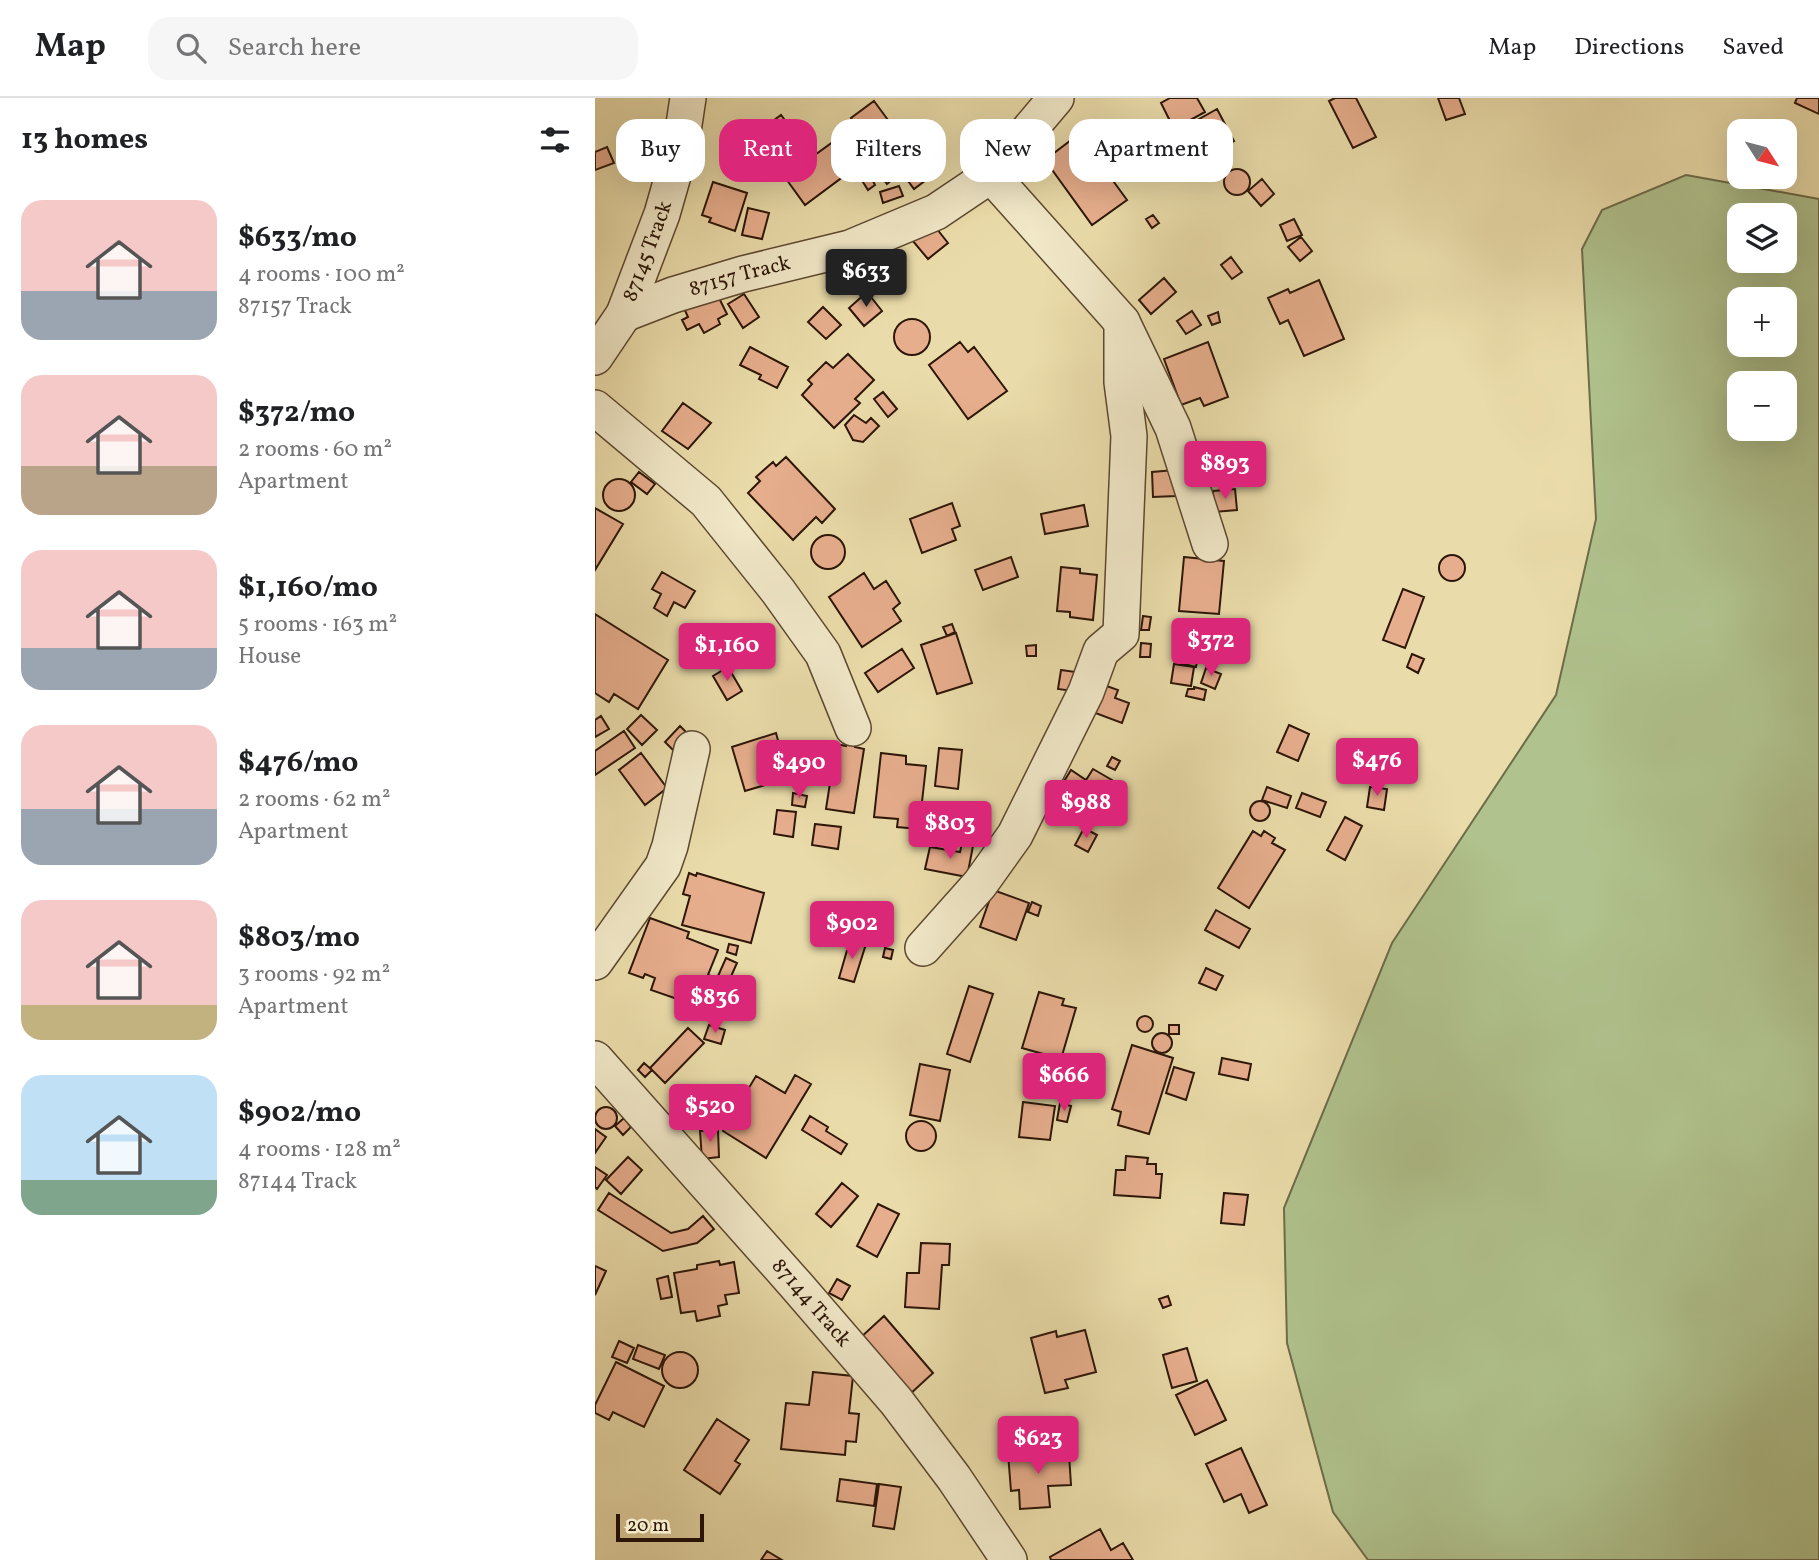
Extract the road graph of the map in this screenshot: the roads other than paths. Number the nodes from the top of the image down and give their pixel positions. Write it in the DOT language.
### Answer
graph roads {
  1 [pos="688,98"];
  2 [pos="1056,98"];
  3 [pos="1038,119"];
  4 [pos="981,182"];
  5 [pos="997,182"];
  6 [pos="624,314"];
  7 [pos="1122,322"];
  8 [pos="595,357"];
  9 [pos="595,408"];
  10 [pos="1210,544"];
  11 [pos="853,728"];
  12 [pos="692,749"];
  13 [pos="923,948"];
  14 [pos="595,962"];
  15 [pos="595,1059"];
  16 [pos="1009,1560"];
  1 -- 6 [label="street, 87145 Track"];
  2 -- 3 [label="street, 87157 Track"];
  4 -- 6 [label="street, 87157 Track"];
  5 -- 7 [label="street"];
  6 -- 8 [label="street, 87145 Track"];
  7 -- 10 [label="street"];
  7 -- 13 [label="street"];
  9 -- 11 [label="street"];
  12 -- 14 [label="street"];
  15 -- 16 [label="street, 87144 Track"];
}
